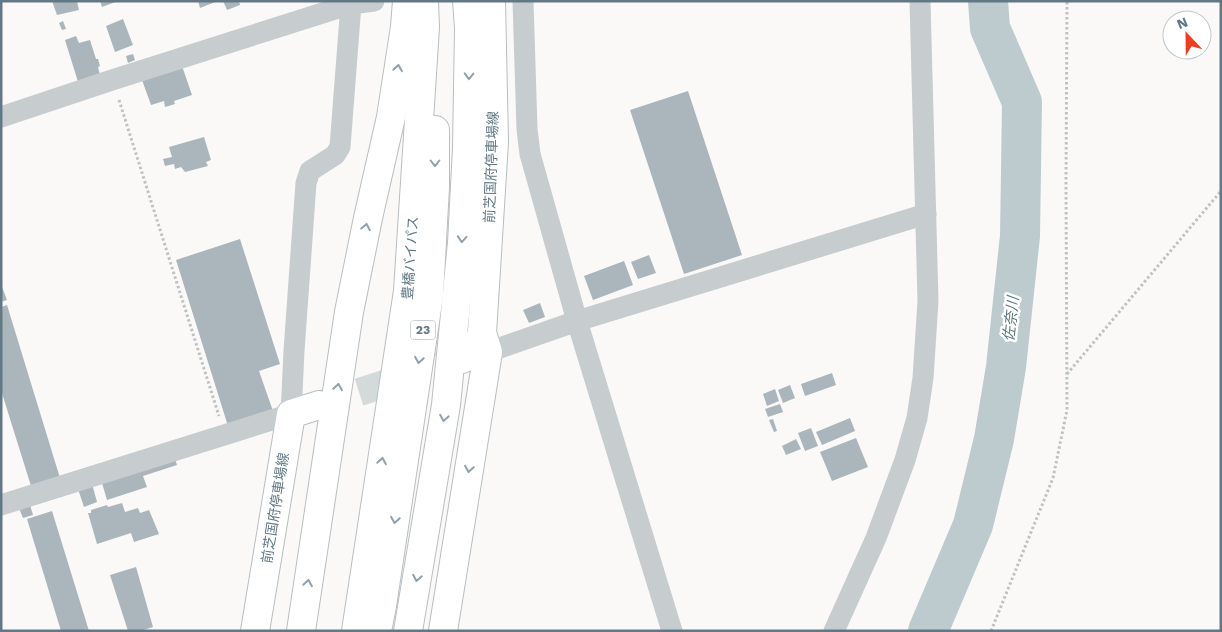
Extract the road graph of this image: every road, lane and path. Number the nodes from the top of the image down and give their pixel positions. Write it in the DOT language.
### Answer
graph roads {
  1 [pos="374,1"];
  2 [pos="491,1"];
  3 [pos="523,1"];
  4 [pos="920,1"];
  5 [pos="1067,1"];
  6 [pos="351,4"];
  7 [pos="422,14"];
  8 [pos="476,20"];
  9 [pos="112,80"];
  10 [pos="1,117"];
  11 [pos="1221,191"];
  12 [pos="926,214"];
  13 [pos="577,321"];
  14 [pos="485,343"];
  15 [pos="462,359"];
  16 [pos="1067,375"];
  17 [pos="319,405"];
  18 [pos="291,414"];
  19 [pos="225,436"];
  20 [pos="1,505"];
  21 [pos="255,631"];
  22 [pos="301,631"];
  23 [pos="356,631"];
  24 [pos="377,631"];
  25 [pos="408,631"];
  26 [pos="443,631"];
  27 [pos="672,631"];
  28 [pos="834,631"];
  29 [pos="991,631"];
  1 -- 6 [label="street"];
  2 -- 8 [label="main road, 前芝国府停車場線"];
  3 -- 13 [label="street"];
  4 -- 12 [label="street"];
  5 -- 16 [label="path"];
  6 -- 9 [label="street"];
  6 -- 18 [label="street"];
  22 -- 7 [label="main road, one-way"];
  23 -- 7 [label="main road, 豊橋バイパス / 23, one-way"];
  7 -- 24 [label="main road, 豊橋バイパス / 23, one-way"];
  8 -- 14 [label="main road, 前芝国府停車場線"];
  8 -- 25 [label="main road, one-way"];
  9 -- 10 [label="street"];
  9 -- 19 [label="path"];
  11 -- 16 [label="path"];
  12 -- 13 [label="street"];
  12 -- 28 [label="street"];
  13 -- 14 [label="street"];
  13 -- 27 [label="street"];
  14 -- 15 [label="main road, 前芝国府停車場線"];
  14 -- 26 [label="main road, 前芝国府停車場線, one-way"];
  16 -- 29 [label="path"];
  17 -- 18 [label="main road"];
  18 -- 19 [label="street"];
  18 -- 21 [label="main road, 前芝国府停車場線"];
  19 -- 20 [label="street"];
}
